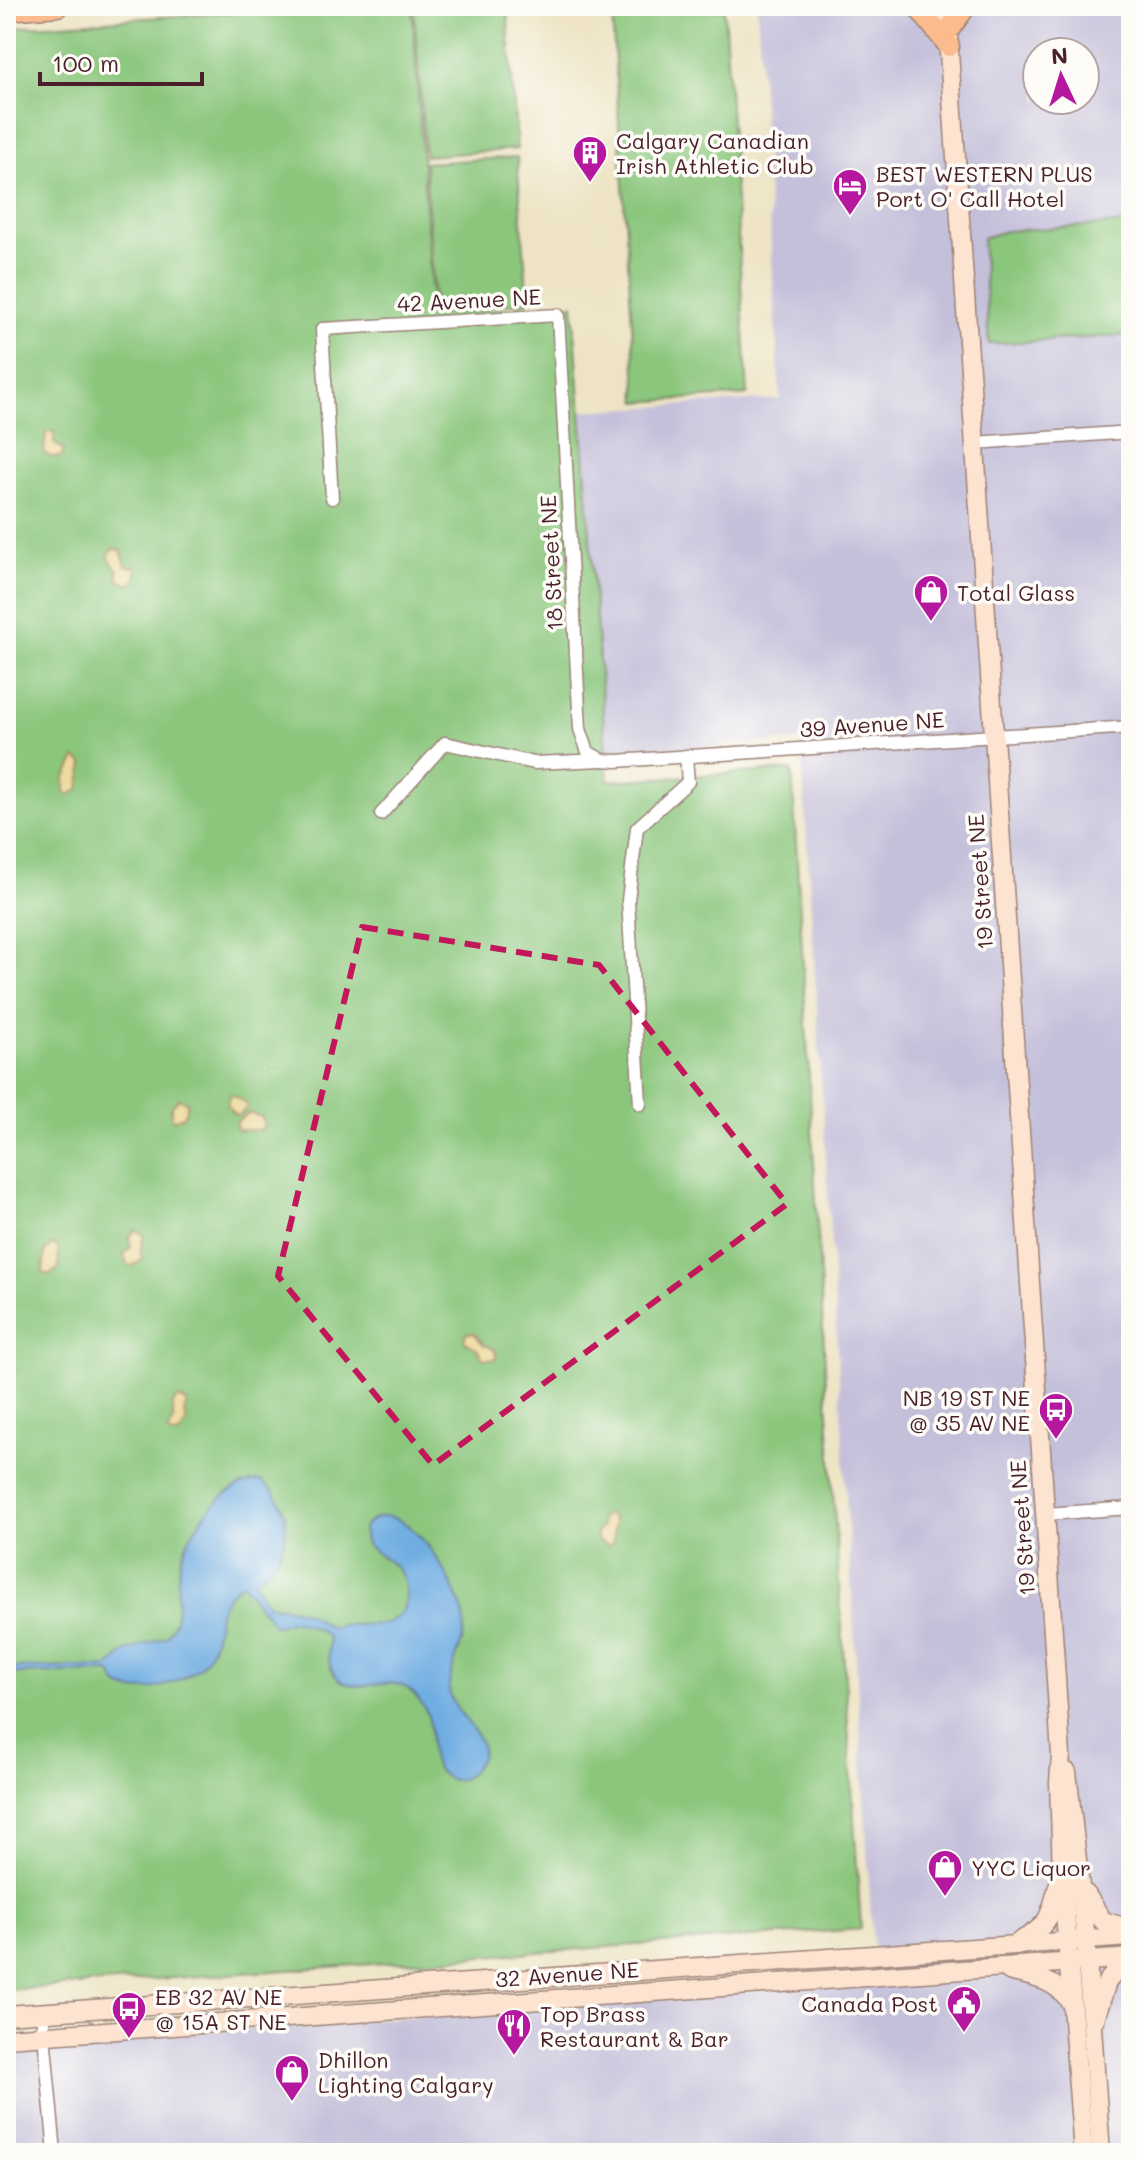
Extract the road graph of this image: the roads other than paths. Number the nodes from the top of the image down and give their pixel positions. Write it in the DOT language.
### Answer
graph roads {
  1 [pos="58,6"];
  2 [pos="917,6"];
  3 [pos="946,6"];
  4 [pos="966,6"];
  5 [pos="6,10"];
  6 [pos="948,39"];
  7 [pos="559,342"];
  8 [pos="1131,432"];
  9 [pos="975,443"];
  10 [pos="332,498"];
  11 [pos="1131,727"];
  12 [pos="994,736"];
  13 [pos="686,756"];
  14 [pos="602,760"];
  15 [pos="381,814"];
  16 [pos="640,1104"];
  17 [pos="1131,1508"];
  18 [pos="1046,1514"];
  19 [pos="1061,1755"];
  20 [pos="1062,1873"];
  21 [pos="1081,1884"];
  22 [pos="1131,1929"];
  23 [pos="1131,1937"];
  24 [pos="1077,1941"];
  25 [pos="1012,1945"];
  26 [pos="1129,1958"];
  27 [pos="1078,1961"];
  28 [pos="995,1967"];
  29 [pos="1071,2003"];
  30 [pos="42,2013"];
  31 [pos="6,2015"];
  32 [pos="1092,2027"];
  33 [pos="46,2036"];
  34 [pos="6,2038"];
  35 [pos="55,2153"];
  36 [pos="1083,2153"];
  37 [pos="1101,2153"];
  1 -- 5 [label="main road"];
  2 -- 6 [label="main road"];
  3 -- 6 [label="main road, 19 Street NE"];
  4 -- 6 [label="main road"];
  6 -- 9 [label="main road, 19 Street NE"];
  7 -- 10 [label="street, 42 Avenue NE"];
  7 -- 14 [label="street, 18 Street NE"];
  8 -- 9 [label="street"];
  9 -- 12 [label="main road, 19 Street NE"];
  11 -- 12 [label="street, 39 Avenue NE"];
  12 -- 13 [label="street, 39 Avenue NE"];
  12 -- 18 [label="main road, 19 Street NE"];
  13 -- 14 [label="street, 39 Avenue NE"];
  13 -- 16 [label="street"];
  14 -- 15 [label="street"];
  17 -- 18 [label="street"];
  18 -- 19 [label="main road, 19 Street NE"];
  19 -- 20 [label="main road, 19 Street NE"];
  19 -- 21 [label="main road, 19 Street NE"];
  20 -- 24 [label="main road, 19 Street NE"];
  20 -- 25 [label="main road"];
  21 -- 22 [label="main road"];
  21 -- 24 [label="main road, 19 Street NE"];
  23 -- 24 [label="main road, 32 Avenue NE"];
  24 -- 25 [label="main road, 32 Avenue NE"];
  24 -- 27 [label="main road, 19 Street NE"];
  25 -- 30 [label="main road, 32 Avenue NE"];
  26 -- 27 [label="main road, 32 Avenue NE"];
  26 -- 32 [label="main road"];
  27 -- 28 [label="main road, 32 Avenue NE"];
  27 -- 29 [label="main road, 19 Street NE"];
  27 -- 32 [label="main road, 19 Street NE"];
  28 -- 29 [label="main road"];
  28 -- 33 [label="main road, 32 Avenue NE"];
  29 -- 36 [label="main road, 19 Street NE"];
  30 -- 31 [label="main road, 32 Avenue NE"];
  30 -- 33 [label="street"];
  32 -- 37 [label="main road, 19 Street NE"];
  33 -- 34 [label="main road, 32 Avenue NE"];
  33 -- 35 [label="street"];
}
